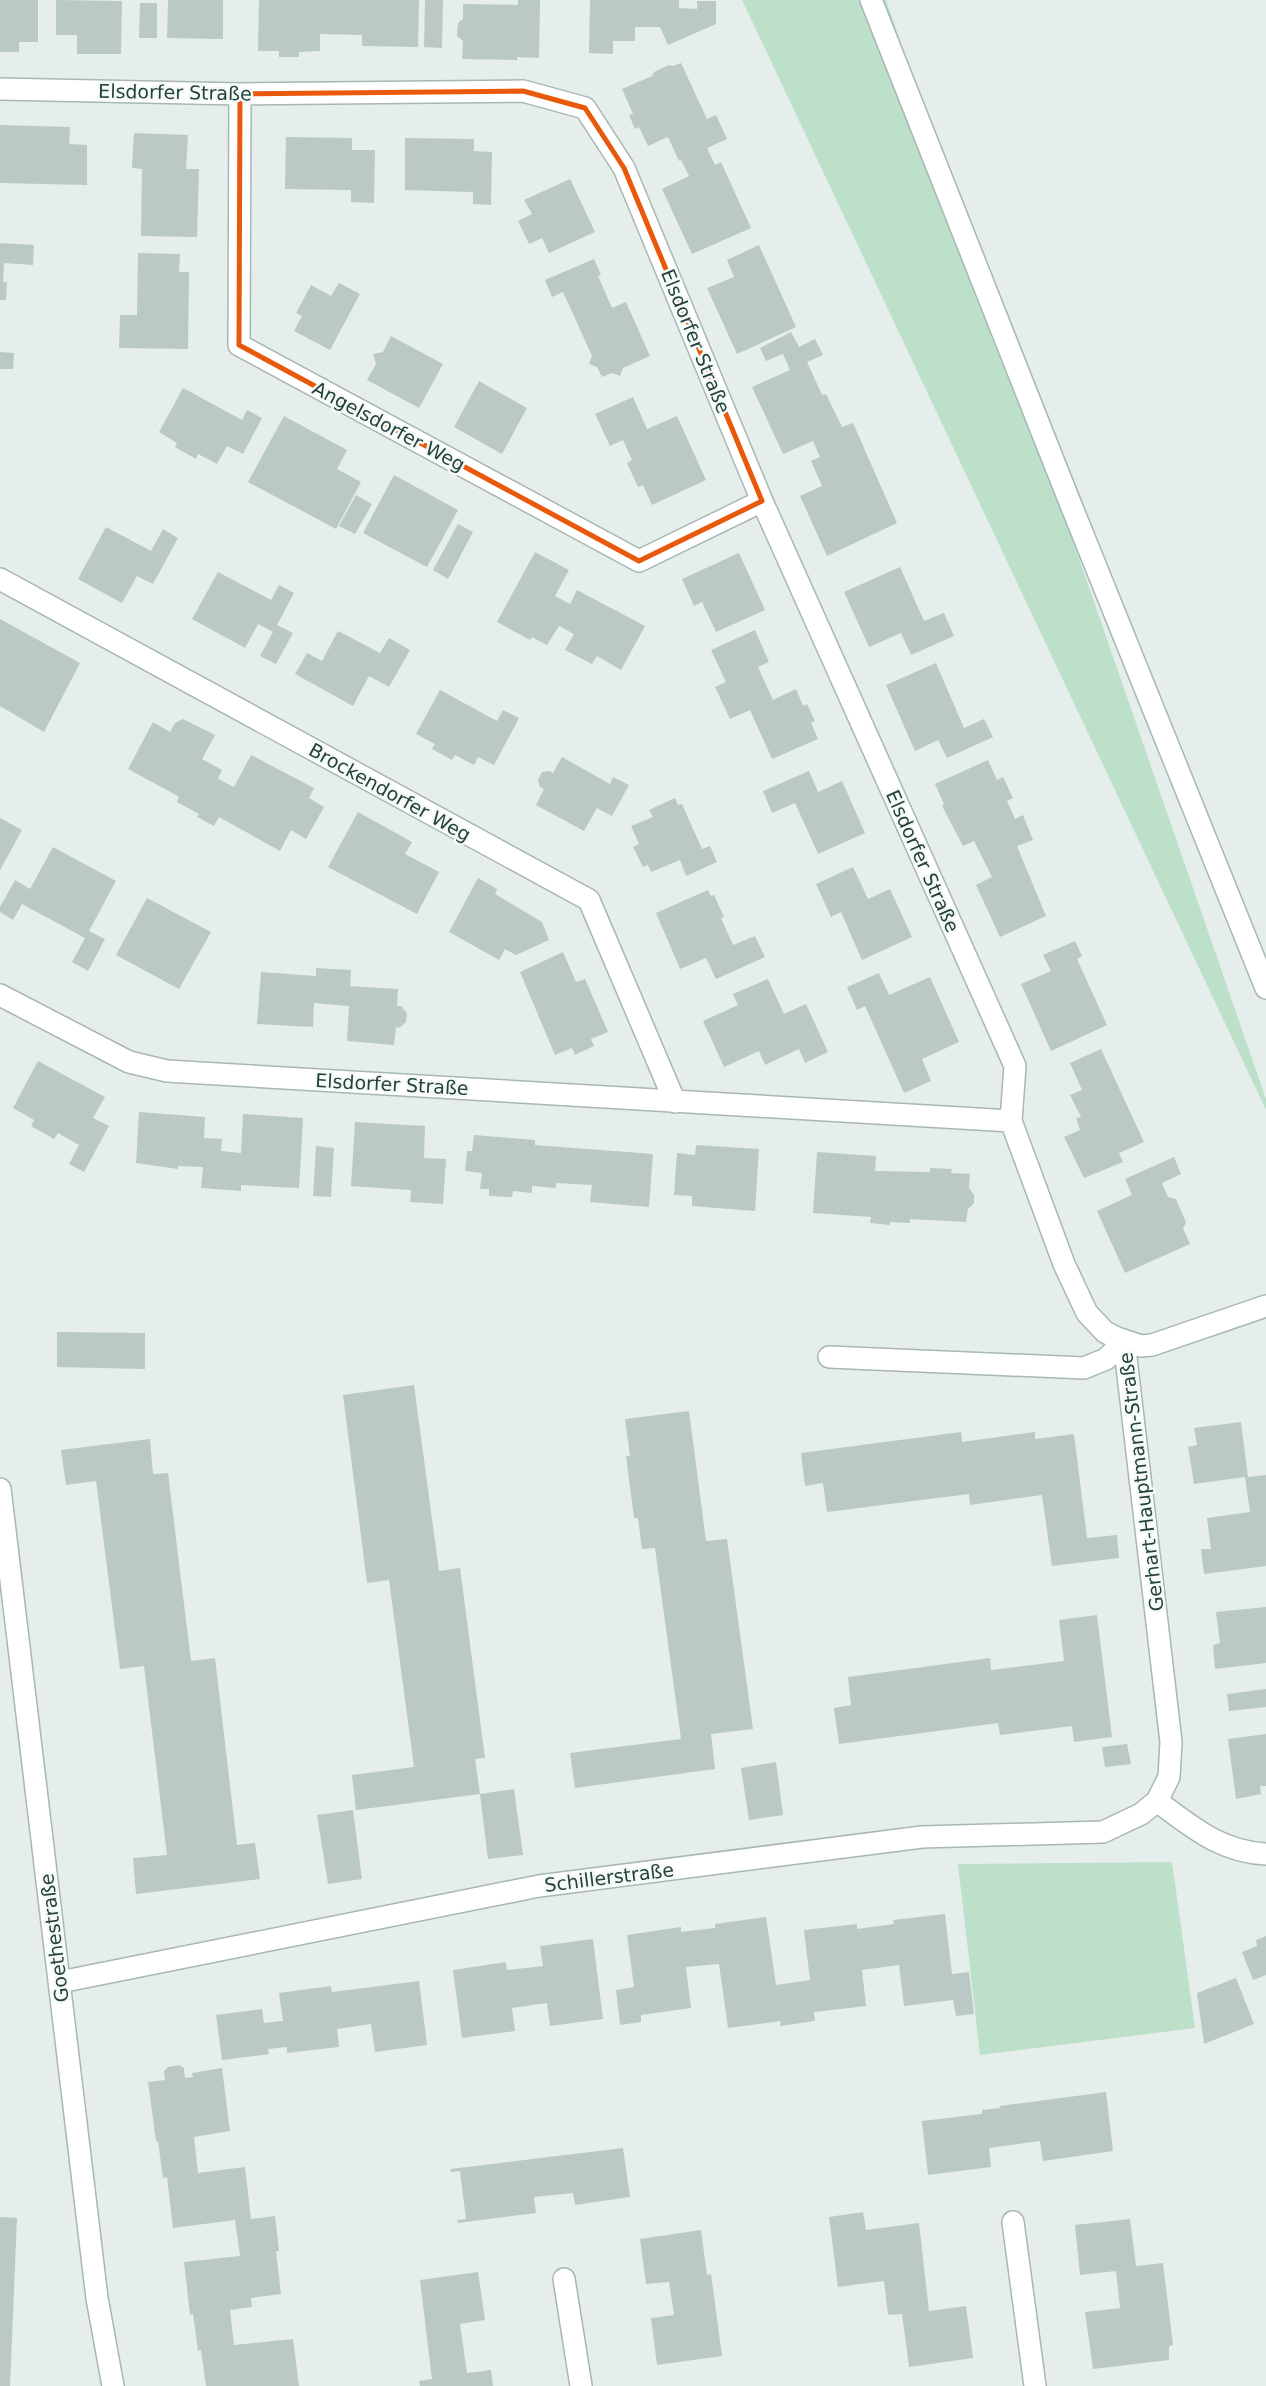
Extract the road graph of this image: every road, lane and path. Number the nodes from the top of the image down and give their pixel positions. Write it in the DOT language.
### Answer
graph roads {
  1 [pos="871,0"];
  2 [pos="0,89"];
  3 [pos="240,94"];
  4 [pos="762,500"];
  5 [pos="0,579"];
  6 [pos="1266,988"];
  7 [pos="0,995"];
  8 [pos="675,1101"];
  9 [pos="1011,1121"];
  10 [pos="1266,1306"];
  11 [pos="1124,1341"];
  12 [pos="829,1357"];
  13 [pos="0,1489"];
  14 [pos="1157,1801"];
  15 [pos="1266,1854"];
  16 [pos="60,1982"];
  17 [pos="1013,2222"];
  18 [pos="564,2279"];
  19 [pos="113,2386"];
  20 [pos="581,2386"];
  21 [pos="1035,2386"];
  1 -- 6 [label="street"];
  2 -- 3 [label="street, Elsdorfer Straße"];
  3 -- 4 [label="street, Elsdorfer Straße"];
  3 -- 4 [label="street, Angelsdorfer Weg"];
  4 -- 9 [label="street, Elsdorfer Straße"];
  5 -- 8 [label="street, Brockendorfer Weg"];
  7 -- 8 [label="street, Elsdorfer Straße"];
  8 -- 9 [label="street, Elsdorfer Straße"];
  9 -- 11 [label="street, Elsdorfer Straße"];
  10 -- 11 [label="street"];
  11 -- 12 [label="street, Gerhart-Hauptmann-Straße"];
  11 -- 14 [label="street, Gerhart-Hauptmann-Straße"];
  13 -- 16 [label="street, Goethestraße"];
  14 -- 15 [label="street"];
  14 -- 16 [label="street, Schillerstraße"];
  16 -- 19 [label="street, Goethestraße"];
  17 -- 21 [label="street"];
  18 -- 20 [label="street"];
}
